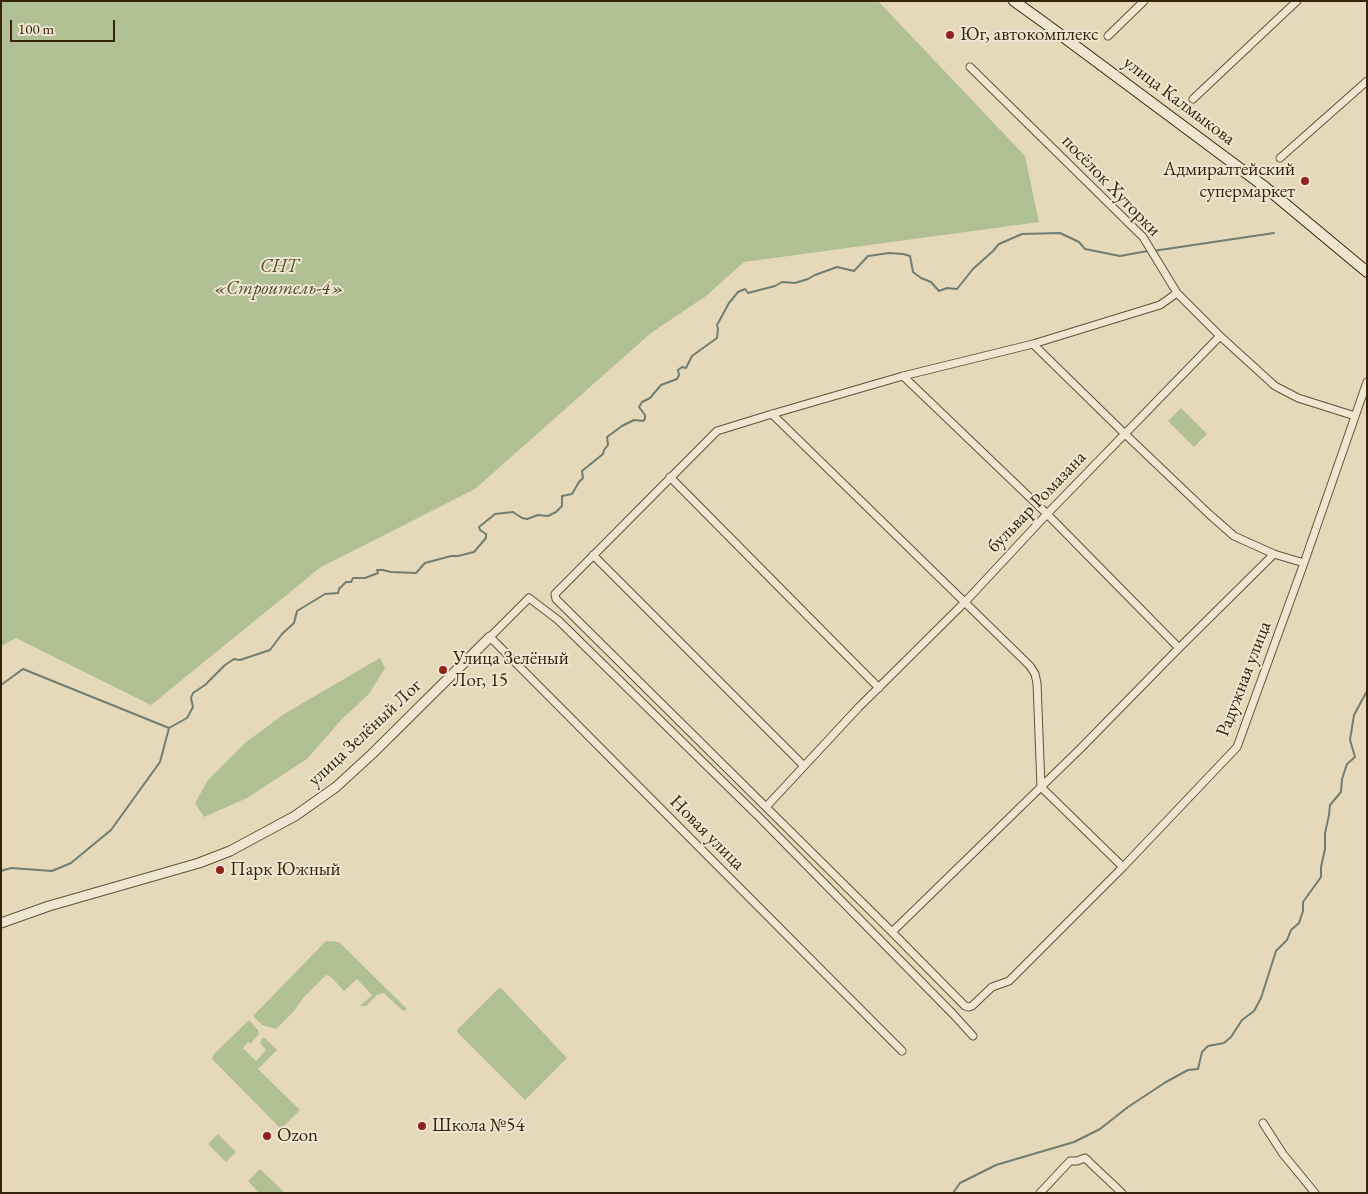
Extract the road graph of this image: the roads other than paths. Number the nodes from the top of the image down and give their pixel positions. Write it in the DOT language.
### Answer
graph roads {
  1 [pos="1014,1"];
  2 [pos="1144,1"];
  3 [pos="1297,1"];
  4 [pos="1108,36"];
  5 [pos="970,67"];
  6 [pos="1367,80"];
  7 [pos="1193,99"];
  8 [pos="1280,158"];
  9 [pos="1367,272"];
  10 [pos="1177,293"];
  11 [pos="1220,336"];
  12 [pos="1033,344"];
  13 [pos="902,376"];
  14 [pos="1367,382"];
  15 [pos="772,414"];
  16 [pos="1355,416"];
  17 [pos="1125,434"];
  18 [pos="670,477"];
  19 [pos="1047,514"];
  20 [pos="1274,554"];
  21 [pos="593,555"];
  22 [pos="1304,563"];
  23 [pos="965,602"];
  24 [pos="490,637"];
  25 [pos="1179,648"];
  26 [pos="879,688"];
  27 [pos="804,766"];
  28 [pos="1041,788"];
  29 [pos="766,807"];
  30 [pos="1123,867"];
  31 [pos="1,923"];
  32 [pos="892,932"];
  33 [pos="973,1036"];
  34 [pos="902,1051"];
  35 [pos="1263,1123"];
  36 [pos="1040,1193"];
  37 [pos="1122,1193"];
  38 [pos="1315,1193"];
  1 -- 9 [label="main road, улица Калмыкова"];
  2 -- 4 [label="street"];
  3 -- 7 [label="street"];
  5 -- 10 [label="street, посёлок Хуторки"];
  6 -- 8 [label="street"];
  10 -- 11 [label="street, посёлок Хуторки"];
  10 -- 12 [label="street"];
  11 -- 16 [label="street"];
  11 -- 17 [label="street, бульвар Ромазана"];
  12 -- 13 [label="street"];
  12 -- 17 [label="street"];
  13 -- 15 [label="street"];
  13 -- 19 [label="street"];
  14 -- 16 [label="street, Радужная улица"];
  15 -- 18 [label="street"];
  15 -- 23 [label="street"];
  16 -- 22 [label="street, Радужная улица"];
  17 -- 19 [label="street, бульвар Ромазана"];
  17 -- 20 [label="street"];
  18 -- 21 [label="street"];
  18 -- 26 [label="street"];
  19 -- 23 [label="street, бульвар Ромазана"];
  19 -- 25 [label="street"];
  20 -- 22 [label="street"];
  20 -- 25 [label="street"];
  21 -- 27 [label="street"];
  21 -- 29 [label="street"];
  22 -- 30 [label="street, Радужная улица"];
  23 -- 26 [label="street, бульвар Ромазана"];
  23 -- 28 [label="street"];
  24 -- 31 [label="street, улица Зелёный Лог"];
  24 -- 33 [label="street, улица Зелёный Лог"];
  24 -- 34 [label="street, Новая улица"];
  25 -- 28 [label="street"];
  26 -- 27 [label="street, бульвар Ромазана"];
  27 -- 29 [label="street, бульвар Ромазана"];
  28 -- 30 [label="street"];
  28 -- 32 [label="street"];
  29 -- 32 [label="street"];
  30 -- 32 [label="street, Радужная улица"];
  35 -- 38 [label="street"];
  36 -- 37 [label="street"];
}
